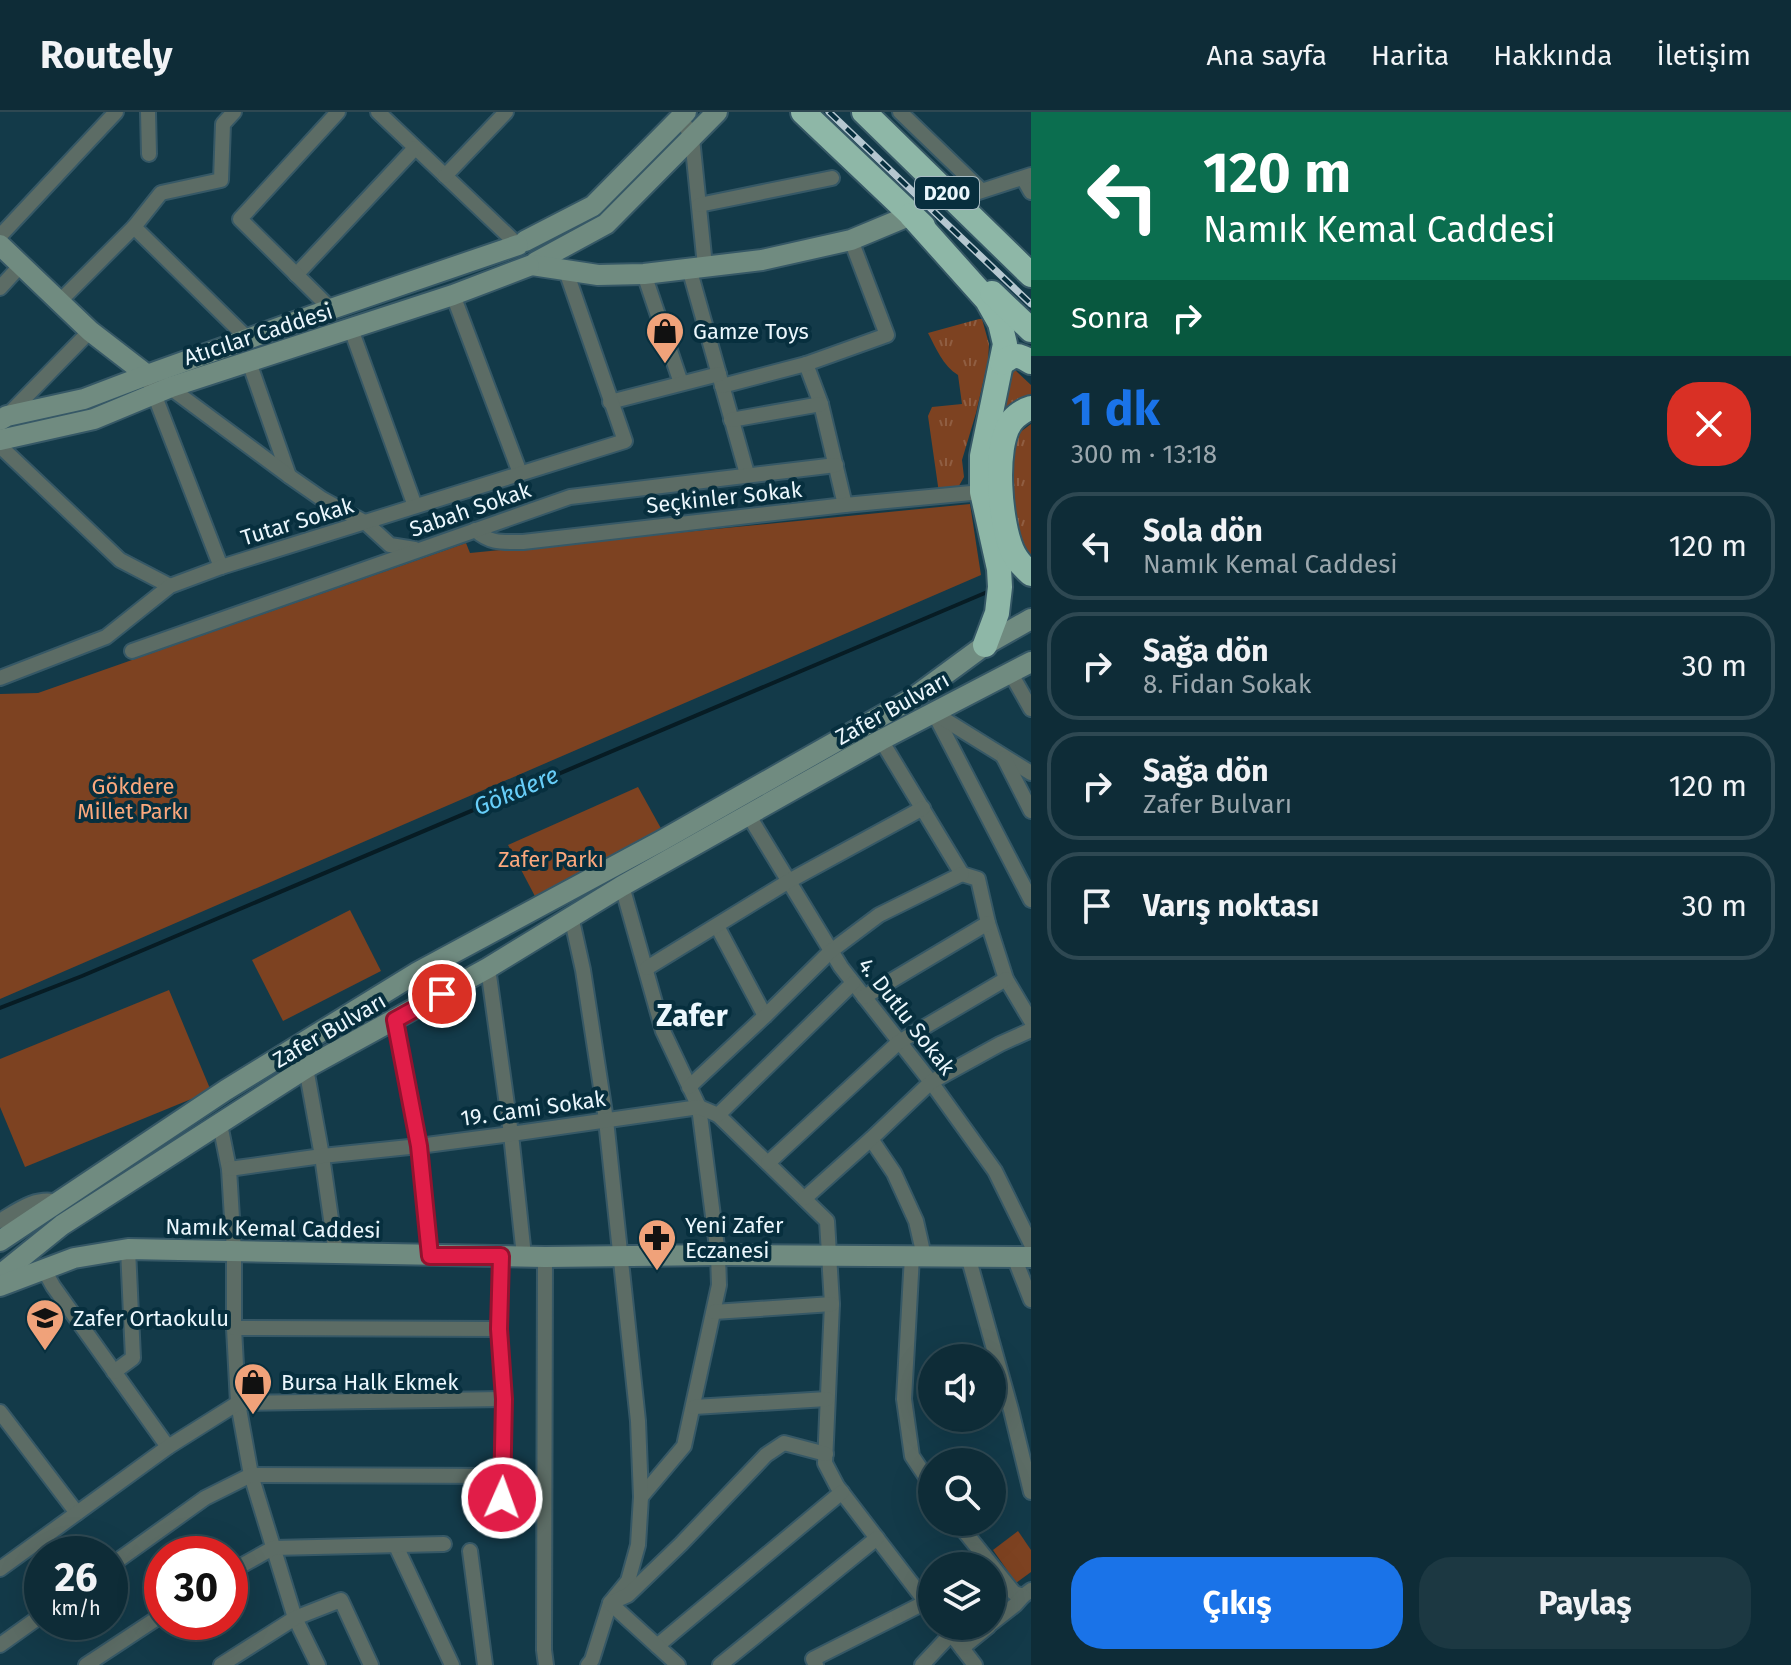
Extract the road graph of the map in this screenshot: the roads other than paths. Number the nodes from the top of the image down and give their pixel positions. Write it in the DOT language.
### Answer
graph roads {
  1 [pos="116,112"];
  2 [pos="148,112"];
  3 [pos="234,112"];
  4 [pos="338,112"];
  5 [pos="378,112"];
  6 [pos="506,112"];
  7 [pos="717,112"];
  8 [pos="803,112"];
  9 [pos="864,112"];
  10 [pos="900,112"];
  11 [pos="684,115"];
  12 [pos="692,138"];
  13 [pos="415,148"];
  14 [pos="149,154"];
  15 [pos="445,176"];
  16 [pos="1027,176"];
  17 [pos="832,178"];
  18 [pos="981,190"];
  19 [pos="1031,192"];
  20 [pos="954,200"];
  21 [pos="699,205"];
  22 [pos="911,215"];
  23 [pos="134,227"];
  24 [pos="0,236"];
  25 [pos="851,240"];
  26 [pos="521,243"];
  27 [pos="0,245"];
  28 [pos="532,264"];
  29 [pos="21,265"];
  30 [pos="697,267"];
  31 [pos="566,271"];
  32 [pos="644,274"];
  33 [pos="296,275"];
  34 [pos="1031,275"];
  35 [pos="0,288"];
  36 [pos="453,295"];
  37 [pos="59,302"];
  38 [pos="331,309"];
  39 [pos="351,329"];
  40 [pos="1031,330"];
  41 [pos="90,331"];
  42 [pos="247,338"];
  43 [pos="249,362"];
  44 [pos="1031,362"];
  45 [pos="1002,363"];
  46 [pos="806,364"];
  47 [pos="147,375"];
  48 [pos="720,380"];
  49 [pos="681,383"];
  50 [pos="163,391"];
  51 [pos="610,402"];
  52 [pos="821,404"];
  53 [pos="1031,408"];
  54 [pos="4,418"];
  55 [pos="731,420"];
  56 [pos="0,443"];
  57 [pos="836,465"];
  58 [pos="520,473"];
  59 [pos="747,474"];
  60 [pos="289,476"];
  61 [pos="982,492"];
  62 [pos="845,505"];
  63 [pos="415,506"];
  64 [pos="366,523"];
  65 [pos="475,530"];
  66 [pos="1003,549"];
  67 [pos="418,550"];
  68 [pos="221,567"];
  69 [pos="1031,574"];
  70 [pos="170,586"];
  71 [pos="1029,622"];
  72 [pos="988,638"];
  73 [pos="132,651"];
  74 [pos="1031,662"];
  75 [pos="1010,672"];
  76 [pos="0,678"];
  77 [pos="1031,709"];
  78 [pos="934,713"];
  79 [pos="881,740"];
  80 [pos="1004,758"];
  81 [pos="1031,773"];
  82 [pos="923,808"];
  83 [pos="1031,811"];
  84 [pos="749,816"];
  85 [pos="962,874"];
  86 [pos="789,881"];
  87 [pos="622,886"];
  88 [pos="1031,900"];
  89 [pos="571,916"];
  90 [pos="988,923"];
  91 [pos="717,926"];
  92 [pos="831,951"];
  93 [pos="488,968"];
  94 [pos="647,968"];
  95 [pos="1006,979"];
  96 [pos="853,983"];
  97 [pos="864,997"];
  98 [pos="765,1016"];
  99 [pos="395,1020"];
  100 [pos="1031,1021"];
  101 [pos="1031,1030"];
  102 [pos="899,1042"];
  103 [pos="306,1068"];
  104 [pos="931,1082"];
  105 [pos="689,1087"];
  106 [pos="699,1107"];
  107 [pos="718,1115"];
  108 [pos="606,1120"];
  109 [pos="220,1124"];
  110 [pos="511,1134"];
  111 [pos="871,1139"];
  112 [pos="419,1146"];
  113 [pos="322,1156"];
  114 [pos="768,1163"];
  115 [pos="229,1169"];
  116 [pos="805,1198"];
  117 [pos="58,1202"];
  118 [pos="38,1215"];
  119 [pos="0,1221"];
  120 [pos="62,1225"];
  121 [pos="0,1241"];
  122 [pos="1031,1244"];
  123 [pos="128,1249"];
  124 [pos="234,1251"];
  125 [pos="336,1254"];
  126 [pos="619,1255"];
  127 [pos="718,1255"];
  128 [pos="430,1256"];
  129 [pos="501,1256"];
  130 [pos="534,1256"];
  131 [pos="830,1256"];
  132 [pos="918,1256"];
  133 [pos="968,1256"];
  134 [pos="1022,1257"];
  135 [pos="74,1258"];
  136 [pos="43,1268"];
  137 [pos="0,1275"];
  138 [pos="0,1286"];
  139 [pos="1031,1300"];
  140 [pos="832,1304"];
  141 [pos="714,1312"];
  142 [pos="234,1328"];
  143 [pos="499,1329"];
  144 [pos="114,1372"];
  145 [pos="504,1399"];
  146 [pos="827,1399"];
  147 [pos="238,1403"];
  148 [pos="694,1407"];
  149 [pos="1,1416"];
  150 [pos="168,1447"];
  151 [pos="826,1454"];
  152 [pos="918,1465"];
  153 [pos="251,1475"];
  154 [pos="503,1476"];
  155 [pos="842,1492"];
  156 [pos="1031,1492"];
  157 [pos="641,1497"];
  158 [pos="77,1513"];
  159 [pos="500,1519"];
  160 [pos="970,1536"];
  161 [pos="877,1538"];
  162 [pos="444,1544"];
  163 [pos="396,1546"];
  164 [pos="273,1548"];
  165 [pos="470,1551"];
  166 [pos="128,1553"];
  167 [pos="248,1562"];
  168 [pos="0,1569"];
  169 [pos="918,1592"];
  170 [pos="1023,1593"];
  171 [pos="610,1603"];
  172 [pos="918,1611"];
  173 [pos="1006,1612"];
  174 [pos="295,1618"];
  175 [pos="144,1627"];
  176 [pos="24,1628"];
  177 [pos="941,1640"];
  178 [pos="956,1640"];
  179 [pos="972,1640"];
  180 [pos="0,1645"];
  181 [pos="657,1646"];
  182 [pos="962,1648"];
  183 [pos="86,1665"];
  184 [pos="221,1665"];
  185 [pos="318,1665"];
  186 [pos="371,1665"];
  187 [pos="452,1665"];
  188 [pos="485,1665"];
  189 [pos="546,1665"];
  190 [pos="588,1665"];
  191 [pos="678,1665"];
  192 [pos="720,1665"];
  193 [pos="816,1665"];
  194 [pos="922,1665"];
  195 [pos="974,1665"];
  1 -- 24 [label="street"];
  2 -- 14 [label="street"];
  3 -- 23 [label="street"];
  4 -- 33 [label="street"];
  5 -- 13 [label="street"];
  6 -- 15 [label="street"];
  7 -- 12 [label="main road, Atıcılar Caddesi"];
  8 -- 22 [label="highway, D200"];
  9 -- 20 [label="highway, D200"];
  10 -- 18 [label="street"];
  11 -- 12 [label="street"];
  11 -- 26 [label="main road, Atıcılar Caddesi"];
  12 -- 21 [label="street"];
  12 -- 28 [label="main road, Atıcılar Caddesi"];
  13 -- 15 [label="street"];
  13 -- 33 [label="street"];
  15 -- 26 [label="street"];
  16 -- 18 [label="street"];
  16 -- 19 [label="street"];
  17 -- 21 [label="street"];
  18 -- 20 [label="street"];
  20 -- 34 [label="highway, D200"];
  21 -- 30 [label="street"];
  22 -- 25 [label="main road"];
  22 -- 40 [label="highway, D200"];
  22 -- 45 [label="highway"];
  23 -- 37 [label="street"];
  23 -- 42 [label="street"];
  25 -- 30 [label="main road"];
  25 -- 46 [label="street"];
  26 -- 28 [label="main road"];
  26 -- 38 [label="main road, Atıcılar Caddesi"];
  27 -- 29 [label="main road"];
  28 -- 31 [label="main road"];
  28 -- 36 [label="main road, Atıcılar Caddesi"];
  29 -- 35 [label="street"];
  29 -- 37 [label="main road"];
  30 -- 32 [label="main road"];
  30 -- 48 [label="street"];
  31 -- 32 [label="main road"];
  31 -- 51 [label="street"];
  32 -- 49 [label="street"];
  33 -- 38 [label="street"];
  36 -- 39 [label="main road, Atıcılar Caddesi"];
  36 -- 58 [label="street"];
  37 -- 41 [label="main road"];
  38 -- 42 [label="main road, Atıcılar Caddesi"];
  39 -- 43 [label="main road, Atıcılar Caddesi"];
  39 -- 63 [label="street"];
  41 -- 47 [label="main road"];
  41 -- 54 [label="street"];
  42 -- 47 [label="main road, Atıcılar Caddesi"];
  43 -- 50 [label="main road, Atıcılar Caddesi"];
  43 -- 60 [label="street"];
  44 -- 45 [label="highway"];
  45 -- 61 [label="highway"];
  46 -- 48 [label="street"];
  46 -- 52 [label="street"];
  47 -- 50 [label="street"];
  47 -- 54 [label="main road, Atıcılar Caddesi"];
  48 -- 49 [label="street"];
  48 -- 55 [label="street"];
  49 -- 51 [label="street"];
  50 -- 56 [label="main road, Atıcılar Caddesi"];
  50 -- 60 [label="street"];
  50 -- 68 [label="street"];
  51 -- 58 [label="street, Tutar Sokak"];
  52 -- 55 [label="street"];
  52 -- 57 [label="street"];
  53 -- 66 [label="highway"];
  55 -- 59 [label="street"];
  56 -- 70 [label="street"];
  57 -- 59 [label="street, Sabah Sokak"];
  57 -- 62 [label="street"];
  58 -- 63 [label="street, Tutar Sokak"];
  59 -- 65 [label="street, Sabah Sokak"];
  60 -- 64 [label="street"];
  61 -- 62 [label="street, Seçkinler Sokak"];
  61 -- 66 [label="highway"];
  62 -- 65 [label="street, Seçkinler Sokak"];
  63 -- 64 [label="street, Tutar Sokak"];
  64 -- 67 [label="street"];
  64 -- 68 [label="street, Tutar Sokak"];
  65 -- 67 [label="street, Sabah Sokak"];
  66 -- 69 [label="highway"];
  66 -- 72 [label="highway"];
  67 -- 73 [label="street, Sabah Sokak"];
  68 -- 70 [label="street, Tutar Sokak"];
  70 -- 76 [label="street, Tutar Sokak"];
  71 -- 72 [label="main road, Zafer Bulvarı"];
  72 -- 117 [label="main road, Zafer Bulvarı"];
  74 -- 75 [label="main road, Zafer Bulvarı"];
  75 -- 77 [label="street"];
  75 -- 78 [label="main road, Zafer Bulvarı"];
  78 -- 79 [label="main road, Zafer Bulvarı"];
  78 -- 80 [label="street"];
  78 -- 88 [label="street"];
  79 -- 82 [label="street"];
  79 -- 84 [label="main road, Zafer Bulvarı"];
  80 -- 81 [label="street"];
  80 -- 83 [label="street"];
  82 -- 85 [label="street"];
  82 -- 86 [label="street"];
  84 -- 86 [label="street, 4. Dutlu Sokak"];
  84 -- 87 [label="main road, Zafer Bulvarı"];
  85 -- 90 [label="street"];
  85 -- 92 [label="street"];
  86 -- 91 [label="street"];
  86 -- 92 [label="street, 4. Dutlu Sokak"];
  87 -- 89 [label="main road, Zafer Bulvarı"];
  87 -- 94 [label="street"];
  89 -- 93 [label="main road, Zafer Bulvarı"];
  89 -- 108 [label="street"];
  90 -- 95 [label="street"];
  90 -- 97 [label="street"];
  91 -- 94 [label="street"];
  91 -- 98 [label="street"];
  92 -- 96 [label="street, 4. Dutlu Sokak"];
  92 -- 98 [label="street"];
  93 -- 99 [label="main road, Zafer Bulvarı"];
  93 -- 110 [label="street"];
  94 -- 105 [label="street"];
  95 -- 100 [label="street"];
  95 -- 102 [label="street"];
  96 -- 97 [label="street, 4. Dutlu Sokak"];
  96 -- 107 [label="street"];
  97 -- 102 [label="street, 4. Dutlu Sokak"];
  98 -- 105 [label="street"];
  99 -- 103 [label="main road, Zafer Bulvarı"];
  99 -- 112 [label="street"];
  101 -- 104 [label="street"];
  102 -- 104 [label="street, 4. Dutlu Sokak"];
  102 -- 114 [label="street"];
  103 -- 109 [label="main road, Zafer Bulvarı"];
  103 -- 113 [label="street"];
  104 -- 111 [label="street"];
  104 -- 122 [label="street, 4. Dutlu Sokak"];
  105 -- 106 [label="street"];
  106 -- 107 [label="street"];
  106 -- 108 [label="street, 19. Cami Sokak"];
  106 -- 127 [label="street"];
  107 -- 114 [label="street"];
  108 -- 110 [label="street, 19. Cami Sokak"];
  108 -- 126 [label="street"];
  109 -- 115 [label="street"];
  109 -- 120 [label="main road, Zafer Bulvarı"];
  110 -- 112 [label="street, 19. Cami Sokak"];
  110 -- 130 [label="street"];
  111 -- 116 [label="street"];
  111 -- 132 [label="street"];
  112 -- 113 [label="street, 19. Cami Sokak"];
  112 -- 128 [label="street"];
  113 -- 115 [label="street, 19. Cami Sokak"];
  113 -- 125 [label="street"];
  114 -- 116 [label="street"];
  115 -- 124 [label="street"];
  116 -- 131 [label="street"];
  117 -- 118 [label="main road, Zafer Bulvarı"];
  117 -- 119 [label="street"];
  118 -- 120 [label="main road"];
  118 -- 121 [label="main road, Zafer Bulvarı"];
  120 -- 135 [label="main road"];
  120 -- 137 [label="main road, Zafer Bulvarı"];
  123 -- 124 [label="main road, Namık Kemal Caddesi"];
  123 -- 135 [label="main road, Namık Kemal Caddesi"];
  123 -- 144 [label="street"];
  124 -- 125 [label="main road, Namık Kemal Caddesi"];
  124 -- 142 [label="street"];
  125 -- 128 [label="main road, Namık Kemal Caddesi"];
  126 -- 127 [label="main road, Namık Kemal Caddesi"];
  126 -- 130 [label="main road, Namık Kemal Caddesi"];
  126 -- 157 [label="street"];
  127 -- 131 [label="main road, Namık Kemal Caddesi"];
  127 -- 141 [label="street"];
  128 -- 129 [label="main road, Namık Kemal Caddesi"];
  129 -- 130 [label="main road, Namık Kemal Caddesi"];
  129 -- 143 [label="street"];
  130 -- 189 [label="street"];
  131 -- 132 [label="main road, Namık Kemal Caddesi"];
  131 -- 140 [label="street"];
  132 -- 133 [label="main road, Namık Kemal Caddesi"];
  132 -- 152 [label="street"];
  133 -- 134 [label="main road, Namık Kemal Caddesi"];
  133 -- 156 [label="street"];
  134 -- 139 [label="street"];
  135 -- 136 [label="main road, Namık Kemal Caddesi"];
  136 -- 138 [label="main road, Namık Kemal Caddesi"];
  136 -- 144 [label="street"];
  140 -- 141 [label="street"];
  140 -- 146 [label="street"];
  141 -- 148 [label="street"];
  142 -- 143 [label="street"];
  142 -- 147 [label="street"];
  143 -- 145 [label="street"];
  144 -- 150 [label="street"];
  145 -- 147 [label="street"];
  145 -- 154 [label="street"];
  146 -- 148 [label="street"];
  146 -- 151 [label="street"];
  147 -- 150 [label="street"];
  147 -- 153 [label="street"];
  148 -- 157 [label="street"];
  149 -- 158 [label="street"];
  150 -- 158 [label="street"];
  151 -- 155 [label="street"];
  151 -- 171 [label="street"];
  153 -- 154 [label="street"];
  153 -- 164 [label="street"];
  153 -- 166 [label="street"];
  154 -- 159 [label="street"];
  155 -- 161 [label="street"];
  155 -- 181 [label="street"];
  157 -- 171 [label="street"];
  158 -- 168 [label="street"];
  160 -- 170 [label="street"];
  161 -- 169 [label="street"];
  161 -- 192 [label="street"];
  162 -- 163 [label="street"];
  163 -- 164 [label="street"];
  163 -- 187 [label="street"];
  164 -- 167 [label="street"];
  164 -- 174 [label="street"];
  165 -- 188 [label="street"];
  170 -- 173 [label="street"];
  171 -- 181 [label="street"];
  171 -- 190 [label="street"];
  172 -- 193 [label="street"];
  174 -- 184 [label="street"];
  174 -- 185 [label="street"];
  174 -- 186 [label="street"];
  175 -- 183 [label="street"];
  176 -- 180 [label="street"];
  177 -- 194 [label="street"];
  178 -- 182 [label="street"];
  179 -- 182 [label="street"];
  181 -- 191 [label="street"];
  182 -- 195 [label="street"];
}
